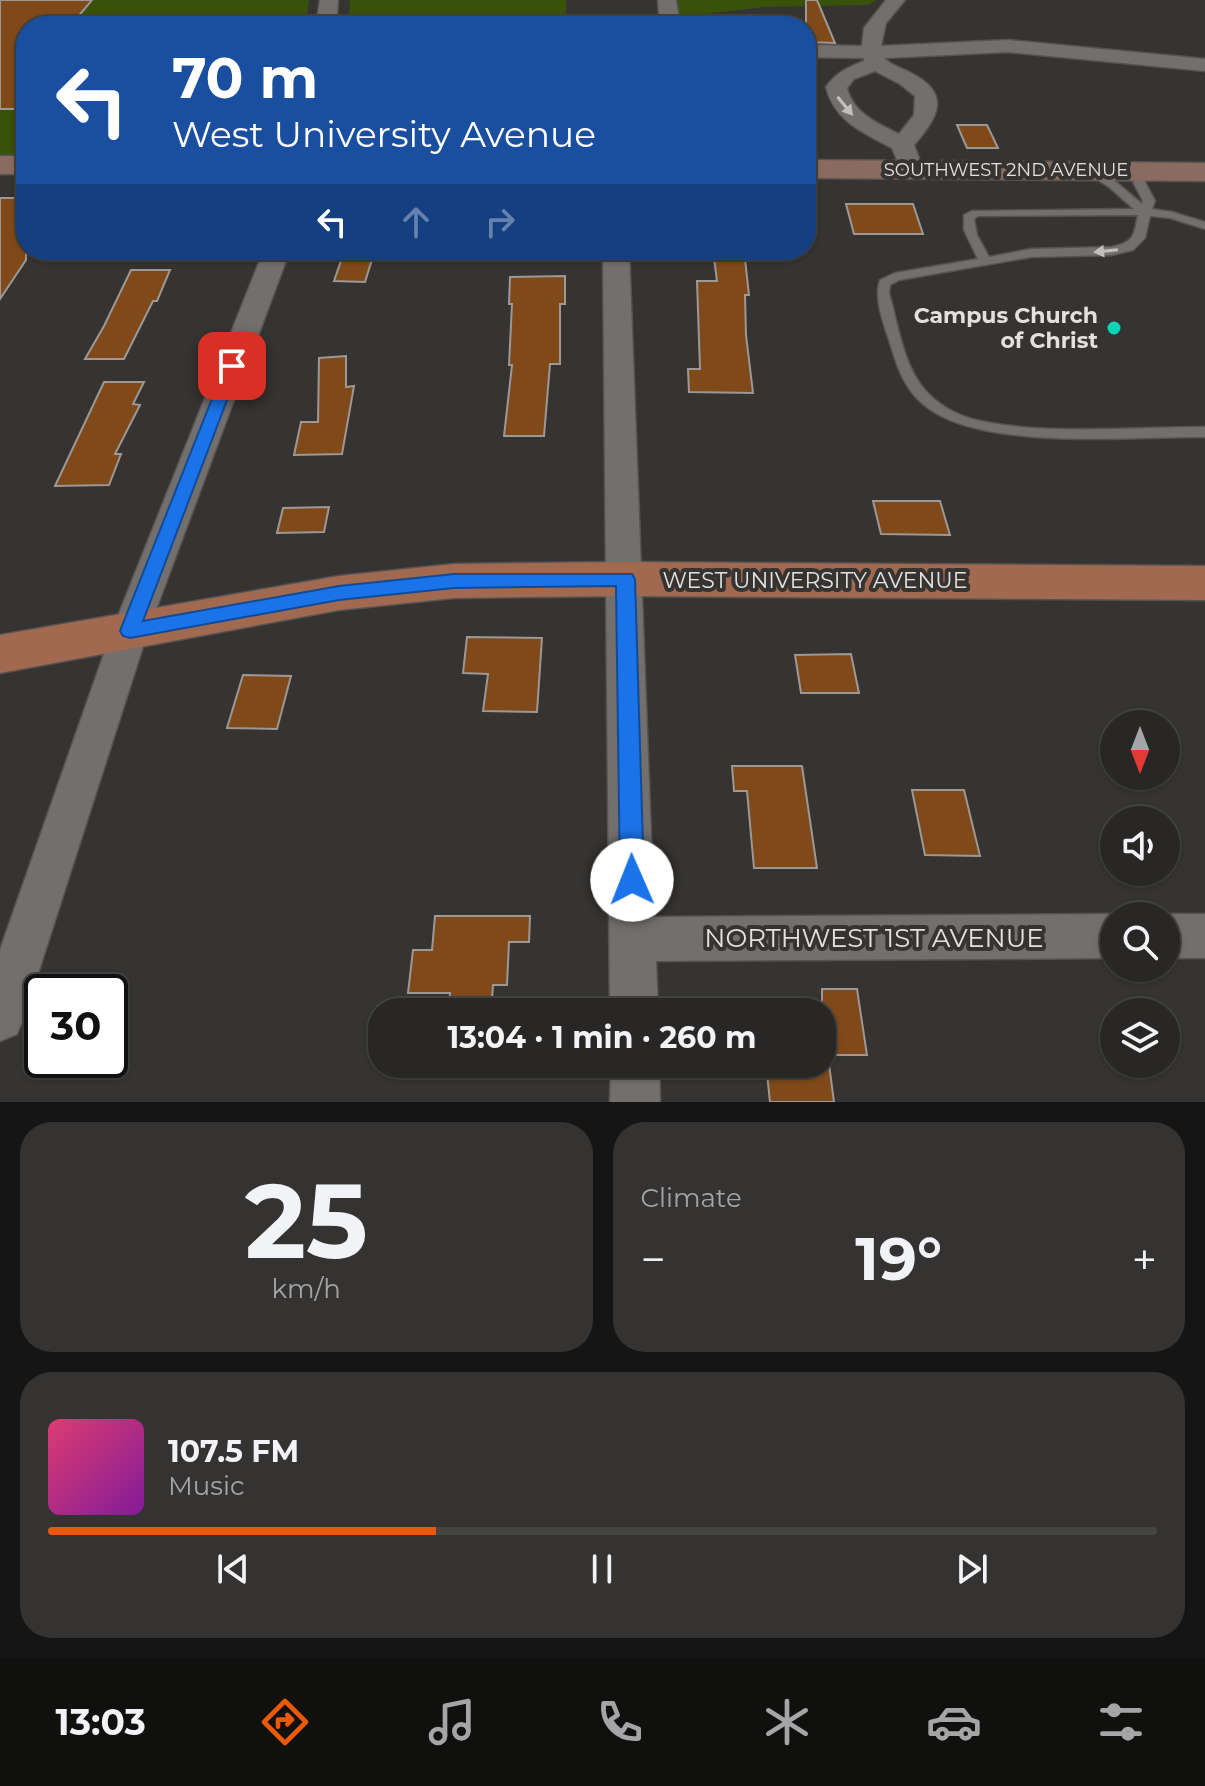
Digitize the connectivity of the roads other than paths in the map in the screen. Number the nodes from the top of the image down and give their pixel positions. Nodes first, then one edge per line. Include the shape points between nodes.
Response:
1 (896, 0) edge
2 (816, 52) edge
3 (874, 58) junction
4 (1205, 65) edge
5 (906, 157) junction
6 (816, 168) edge
7 (1090, 170) junction
8 (1144, 171) junction
9 (1205, 172) edge
10 (1145, 212) junction
11 (1205, 226) edge
12 (273, 260) edge
13 (616, 260) edge
14 (985, 261) junction
15 (1205, 432) edge
16 (625, 579) junction
17 (1205, 583) edge
18 (130, 631) junction
19 (0, 654) edge
20 (1100, 936) edge
21 (1180, 936) edge
22 (1205, 936) edge
23 (633, 939) junction
24 (634, 998) edge
25 (0, 1017) edge
26 (635, 1078) edge
27 (635, 1102) edge

1 - 3 street via 869,37
2 - 3 street
3 - 4 street via 1008,46
3 - 5 street via 912,82 928,101 929,112
3 -> 5 street via 841,78 837,99
5 - 6 main road, SOUTHWEST 2ND AVENUE
5 - 7 main road, SOUTHWEST 2ND AVENUE
7 - 8 main road, SOUTHWEST 2ND AVENUE
7 - 10 lane via 1113,182
8 - 9 main road, SOUTHWEST 2ND AVENUE
8 - 10 lane via 1139,182 1149,201
10 - 11 lane
10 -> 14 lane via 1139,238 1129,247
10 - 14 lane via 976,213 968,217 968,230
12 - 18 street
13 - 16 street
14 - 15 lane via 884,283 906,371 919,393 943,412 971,423 1021,429
16 - 17 main road, WEST UNIVERSITY AVENUE
16 - 18 main road, WEST UNIVERSITY AVENUE via 454,581 339,593
16 - 23 street
18 - 19 main road, WEST UNIVERSITY AVENUE
18 - 25 street
20 - 23 street, NORTHWEST 1ST AVENUE
21 - 22 street
23 - 24 street
26 - 27 street

